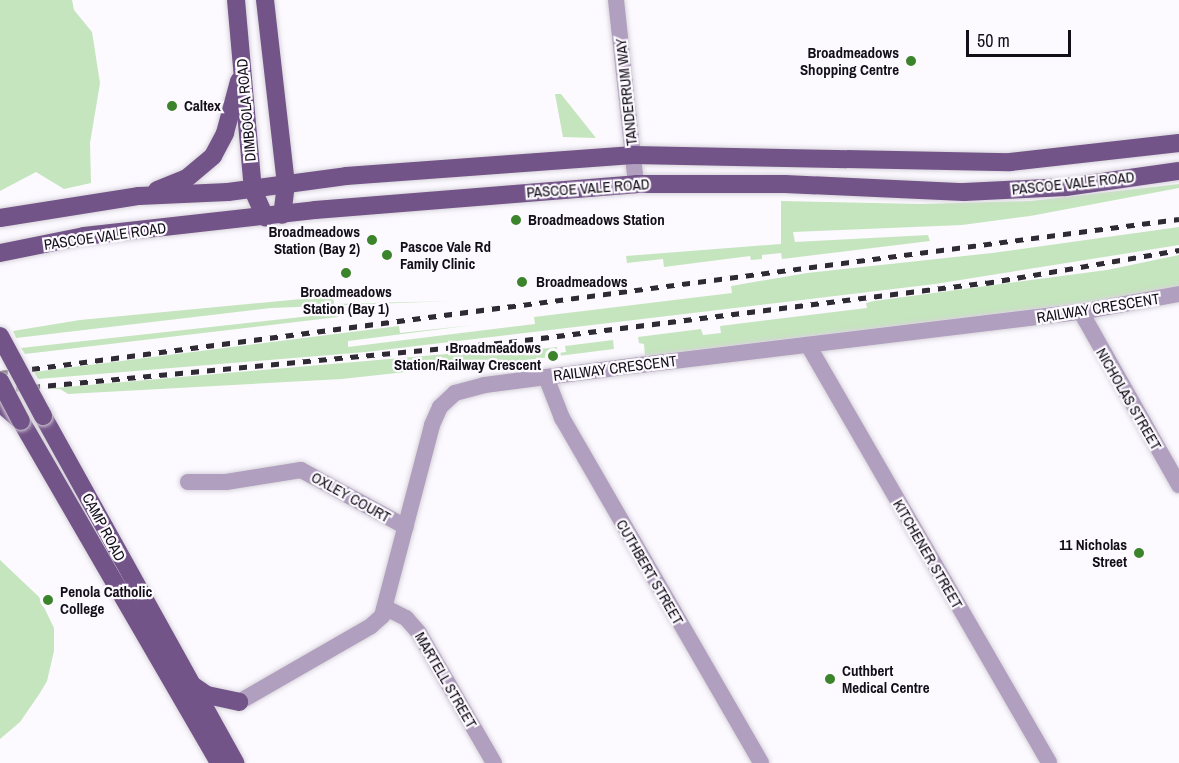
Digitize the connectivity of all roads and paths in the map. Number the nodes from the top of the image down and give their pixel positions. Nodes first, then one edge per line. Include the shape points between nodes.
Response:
1 (236, 0) edge
2 (265, 0) edge
3 (616, 0) edge
4 (243, 62) junction
5 (1179, 143) edge
6 (633, 155) junction
7 (1179, 171) edge
8 (286, 184) junction
9 (636, 184) junction
10 (253, 190) junction
11 (139, 196) junction
12 (273, 216) junction
13 (0, 218) edge
14 (0, 253) edge
15 (1179, 294) edge
16 (1081, 312) junction
17 (0, 336) edge
18 (808, 345) junction
19 (546, 377) junction
20 (0, 381) edge
21 (0, 403) edge
22 (21, 421) junction
23 (188, 482) dead end
24 (1179, 485) edge
25 (406, 527) junction
26 (386, 608) junction
27 (188, 681) junction
28 (239, 702) junction
29 (220, 759) edge
30 (1043, 761) edge
31 (494, 763) edge
32 (761, 763) edge

1 - 4 main road, DIMBOOLA ROAD
2 - 8 main road, DIMBOOLA ROAD
3 - 6 street, TANDERRUM WAY
4 - 10 main road, DIMBOOLA ROAD
4 - 11 main road via 225,133 213,156 187,178
5 - 6 main road, PASCOE VALE ROAD via 1010,162
6 - 8 main road, PASCOE VALE ROAD
6 - 9 street, TANDERRUM WAY
7 - 9 main road, PASCOE VALE ROAD via 1066,187 963,192 784,184
8 - 10 main road, PASCOE VALE ROAD
8 - 12 main road, DIMBOOLA ROAD
9 - 12 main road, PASCOE VALE ROAD
10 - 11 main road, PASCOE VALE ROAD
10 - 12 main road, DIMBOOLA ROAD
11 - 13 main road, PASCOE VALE ROAD
12 - 14 main road, PASCOE VALE ROAD via 84,236
15 - 16 street, RAILWAY CRESCENT
16 - 18 street, RAILWAY CRESCENT
16 - 24 street, NICHOLAS STREET
17 - 27 main road, CAMP ROAD, bridge
18 - 19 street, RAILWAY CRESCENT
18 - 30 street, KITCHENER STREET
19 - 25 street, RAILWAY CRESCENT via 472,388 448,398 432,425
19 - 32 street, CUTHBERT STREET via 562,418
20 - 22 main road, CAMP ROAD, bridge
21 - 22 main road
22 - 29 main road, CAMP ROAD
23 - 25 street, OXLEY COURT via 226,482 301,470
25 - 26 street, RAILWAY CRESCENT
26 - 28 street via 371,626
26 - 31 street, MARTELL STREET via 406,618 420,633
27 - 28 main road via 207,695
27 - 29 main road, CAMP ROAD
28 - 29 main road via 223,727

